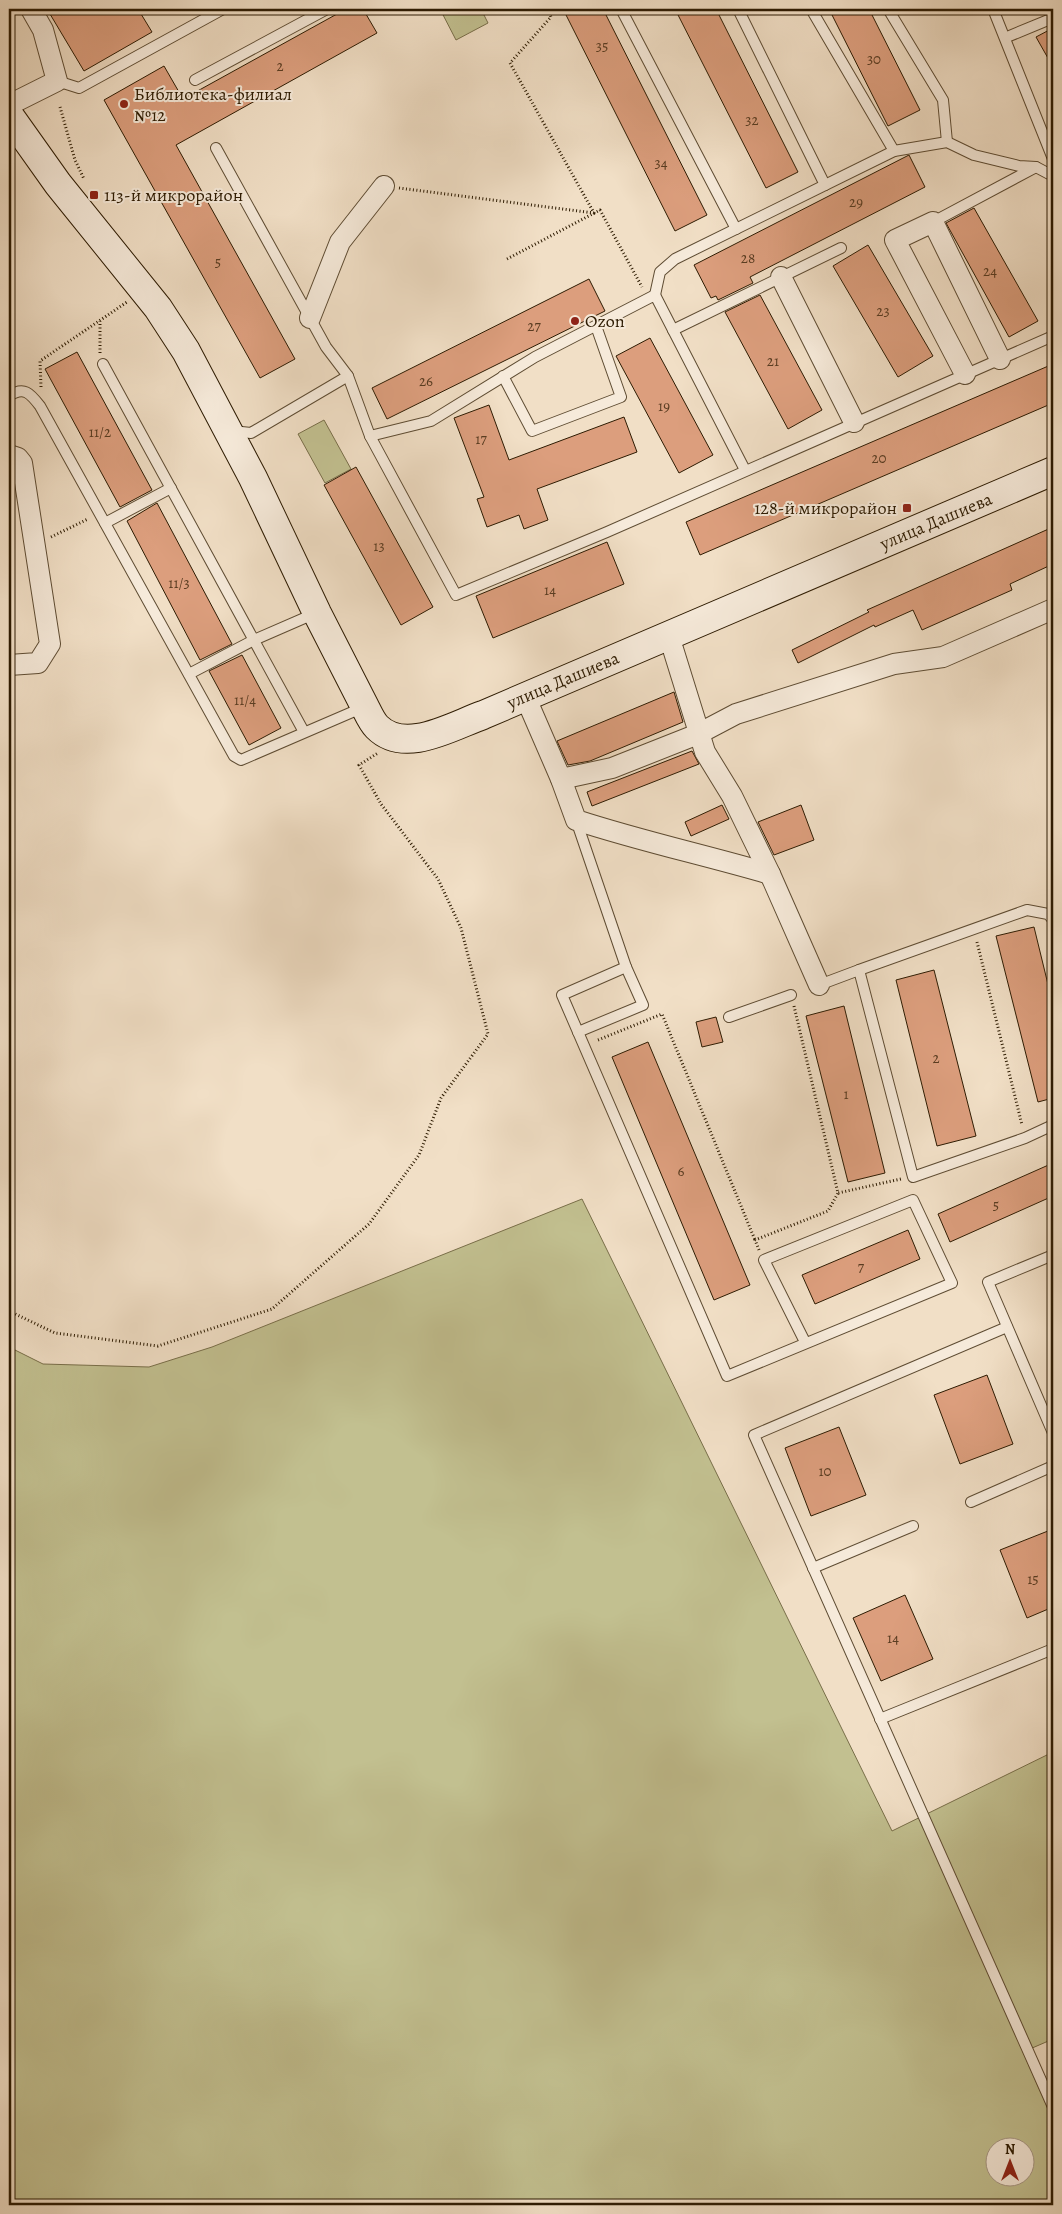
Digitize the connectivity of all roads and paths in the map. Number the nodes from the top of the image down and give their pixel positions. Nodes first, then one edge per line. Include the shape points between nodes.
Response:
1 (31, 9) edge
2 (223, 9) edge
3 (327, 9) edge
4 (548, 9) edge
5 (620, 9) edge
6 (738, 9) edge
7 (811, 9) edge
8 (888, 9) edge
9 (993, 9) edge
10 (1053, 18) edge
11 (1006, 37) junction
12 (195, 80) dead end
13 (57, 82) junction
14 (9, 105) edge
15 (60, 107) dead end
16 (9, 115) edge
17 (947, 142) junction
18 (216, 148) dead end
19 (894, 151) junction
20 (1053, 159) edge
21 (1036, 167) junction
22 (1053, 176) edge
23 (86, 185) dead end
24 (384, 186) joint
25 (825, 186) junction
26 (594, 213) junction
27 (933, 222) junction
28 (736, 229) junction
29 (841, 248) dead end
30 (507, 259) dead end
31 (781, 278) junction
32 (652, 297) junction
33 (134, 298) dead end
34 (310, 318) junction
35 (100, 321) junction
36 (596, 326) junction
37 (673, 330) junction
38 (1053, 336) edge
39 (1000, 359) junction
40 (103, 364) joint
41 (965, 374) junction
42 (348, 376) junction
43 (503, 376) junction
44 (30, 393) junction
45 (9, 396) edge
46 (854, 422) junction
47 (229, 430) junction
48 (370, 436) junction
49 (10, 454) edge
50 (745, 470) junction
51 (1053, 470) edge
52 (171, 488) junction
53 (102, 518) junction
54 (34, 545) junction
55 (1053, 609) edge
56 (317, 613) junction
57 (669, 636) junction
58 (254, 640) junction
59 (9, 665) edge
60 (189, 674) junction
61 (525, 696) junction
62 (365, 707) junction
63 (304, 732) junction
64 (698, 734) junction
65 (400, 739) junction
66 (561, 779) junction
67 (576, 820) junction
68 (770, 874) junction
69 (1053, 920) edge
70 (973, 929) junction
71 (626, 967) junction
72 (859, 970) junction
73 (819, 985) joint
74 (791, 995) joint
75 (729, 1017) dead end
76 (578, 1032) junction
77 (584, 1046) junction
78 (1053, 1125) edge
79 (1025, 1138) junction
80 (913, 1177) junction
81 (838, 1193) junction
82 (755, 1240) junction
83 (1053, 1256) edge
84 (764, 1260) junction
85 (9, 1311) edge
86 (1007, 1326) junction
87 (805, 1342) junction
88 (1053, 1433) edge
89 (1053, 1466) edge
90 (971, 1502) dead end
91 (913, 1526) dead end
92 (813, 1568) junction
93 (1053, 1648) edge
94 (880, 1719) junction
95 (1053, 2106) edge

1 - 13 street via 42,30
2 - 13 lane via 79,88
3 - 12 lane
4 - 26 path via 551,17 510,63
5 - 28 lane
6 - 25 lane
7 - 19 lane
8 - 17 lane via 942,100
9 - 11 lane
10 - 11 lane
11 - 20 lane
13 - 14 street
15 - 23 path via 75,160
16 - 47 street via 58,184 173,329
17 - 19 lane
17 - 21 lane via 974,155
18 - 34 lane
19 - 25 lane
21 - 22 lane
21 - 27 lane
24 - 26 path
24 - 34 street via 340,242
25 - 28 lane
26 - 30 path
26 - 32 path via 600,210
27 - 39 street
27 - 41 street via 895,240
28 - 32 lane via 676,258 660,272
29 - 31 lane
31 - 37 lane
31 - 46 street
32 - 36 lane
32 - 37 lane
33 - 35 path
34 - 42 lane via 326,348
35 - 40 path via 99,358
35 - 44 path via 40,361 42,387
36 - 43 lane
36 - 43 lane via 621,397 532,430
37 - 50 lane
38 - 39 lane
39 - 41 lane
40 - 52 lane
41 - 46 lane
42 - 47 lane via 251,433
42 - 48 lane
43 - 48 lane via 431,421
44 - 45 lane via 18,390
44 - 53 lane
46 - 50 lane
47 - 56 street
48 - 50 lane via 456,595
49 - 54 street via 22,463
51 - 57 street, улица Дашиева
52 - 53 lane
52 - 58 lane
53 - 54 path
53 - 60 lane
54 - 59 street via 50,644 38,663
55 - 64 street via 942,658 894,664 736,714
56 - 58 lane
56 - 62 street
57 - 61 street, улица Дашиева
57 - 64 street
58 - 60 lane
58 - 63 lane
60 - 63 lane via 234,756 241,760
61 - 65 street, улица Дашиева via 429,735
61 - 66 street
62 - 63 lane
62 - 65 street via 376,726
64 - 66 street via 612,768
64 - 68 street via 704,752 732,796
65 - 85 path via 359,765 381,804 442,887 461,928 488,1034 441,1098 419,1155 369,1224 272,1309 158,1346 55,1333
66 - 67 street
67 - 68 street via 629,838
67 - 71 lane
68 - 73 street
69 - 70 lane via 1048,914 1027,910
70 - 72 lane
70 - 79 path
71 - 76 lane via 562,995
71 - 76 lane via 643,1004
72 - 73 lane
72 - 80 lane
74 - 75 lane
74 - 81 path
76 - 77 lane
77 - 82 path via 662,1014
77 - 87 lane via 727,1376
78 - 79 lane
79 - 80 lane
80 - 81 path
81 - 82 path via 828,1210
82 - 84 path
83 - 86 lane via 988,1282
84 - 87 lane
84 - 87 lane via 913,1200 952,1283
86 - 88 lane
86 - 92 lane via 754,1435
89 - 90 lane
91 - 92 lane
92 - 94 lane
93 - 94 lane
94 - 95 lane

